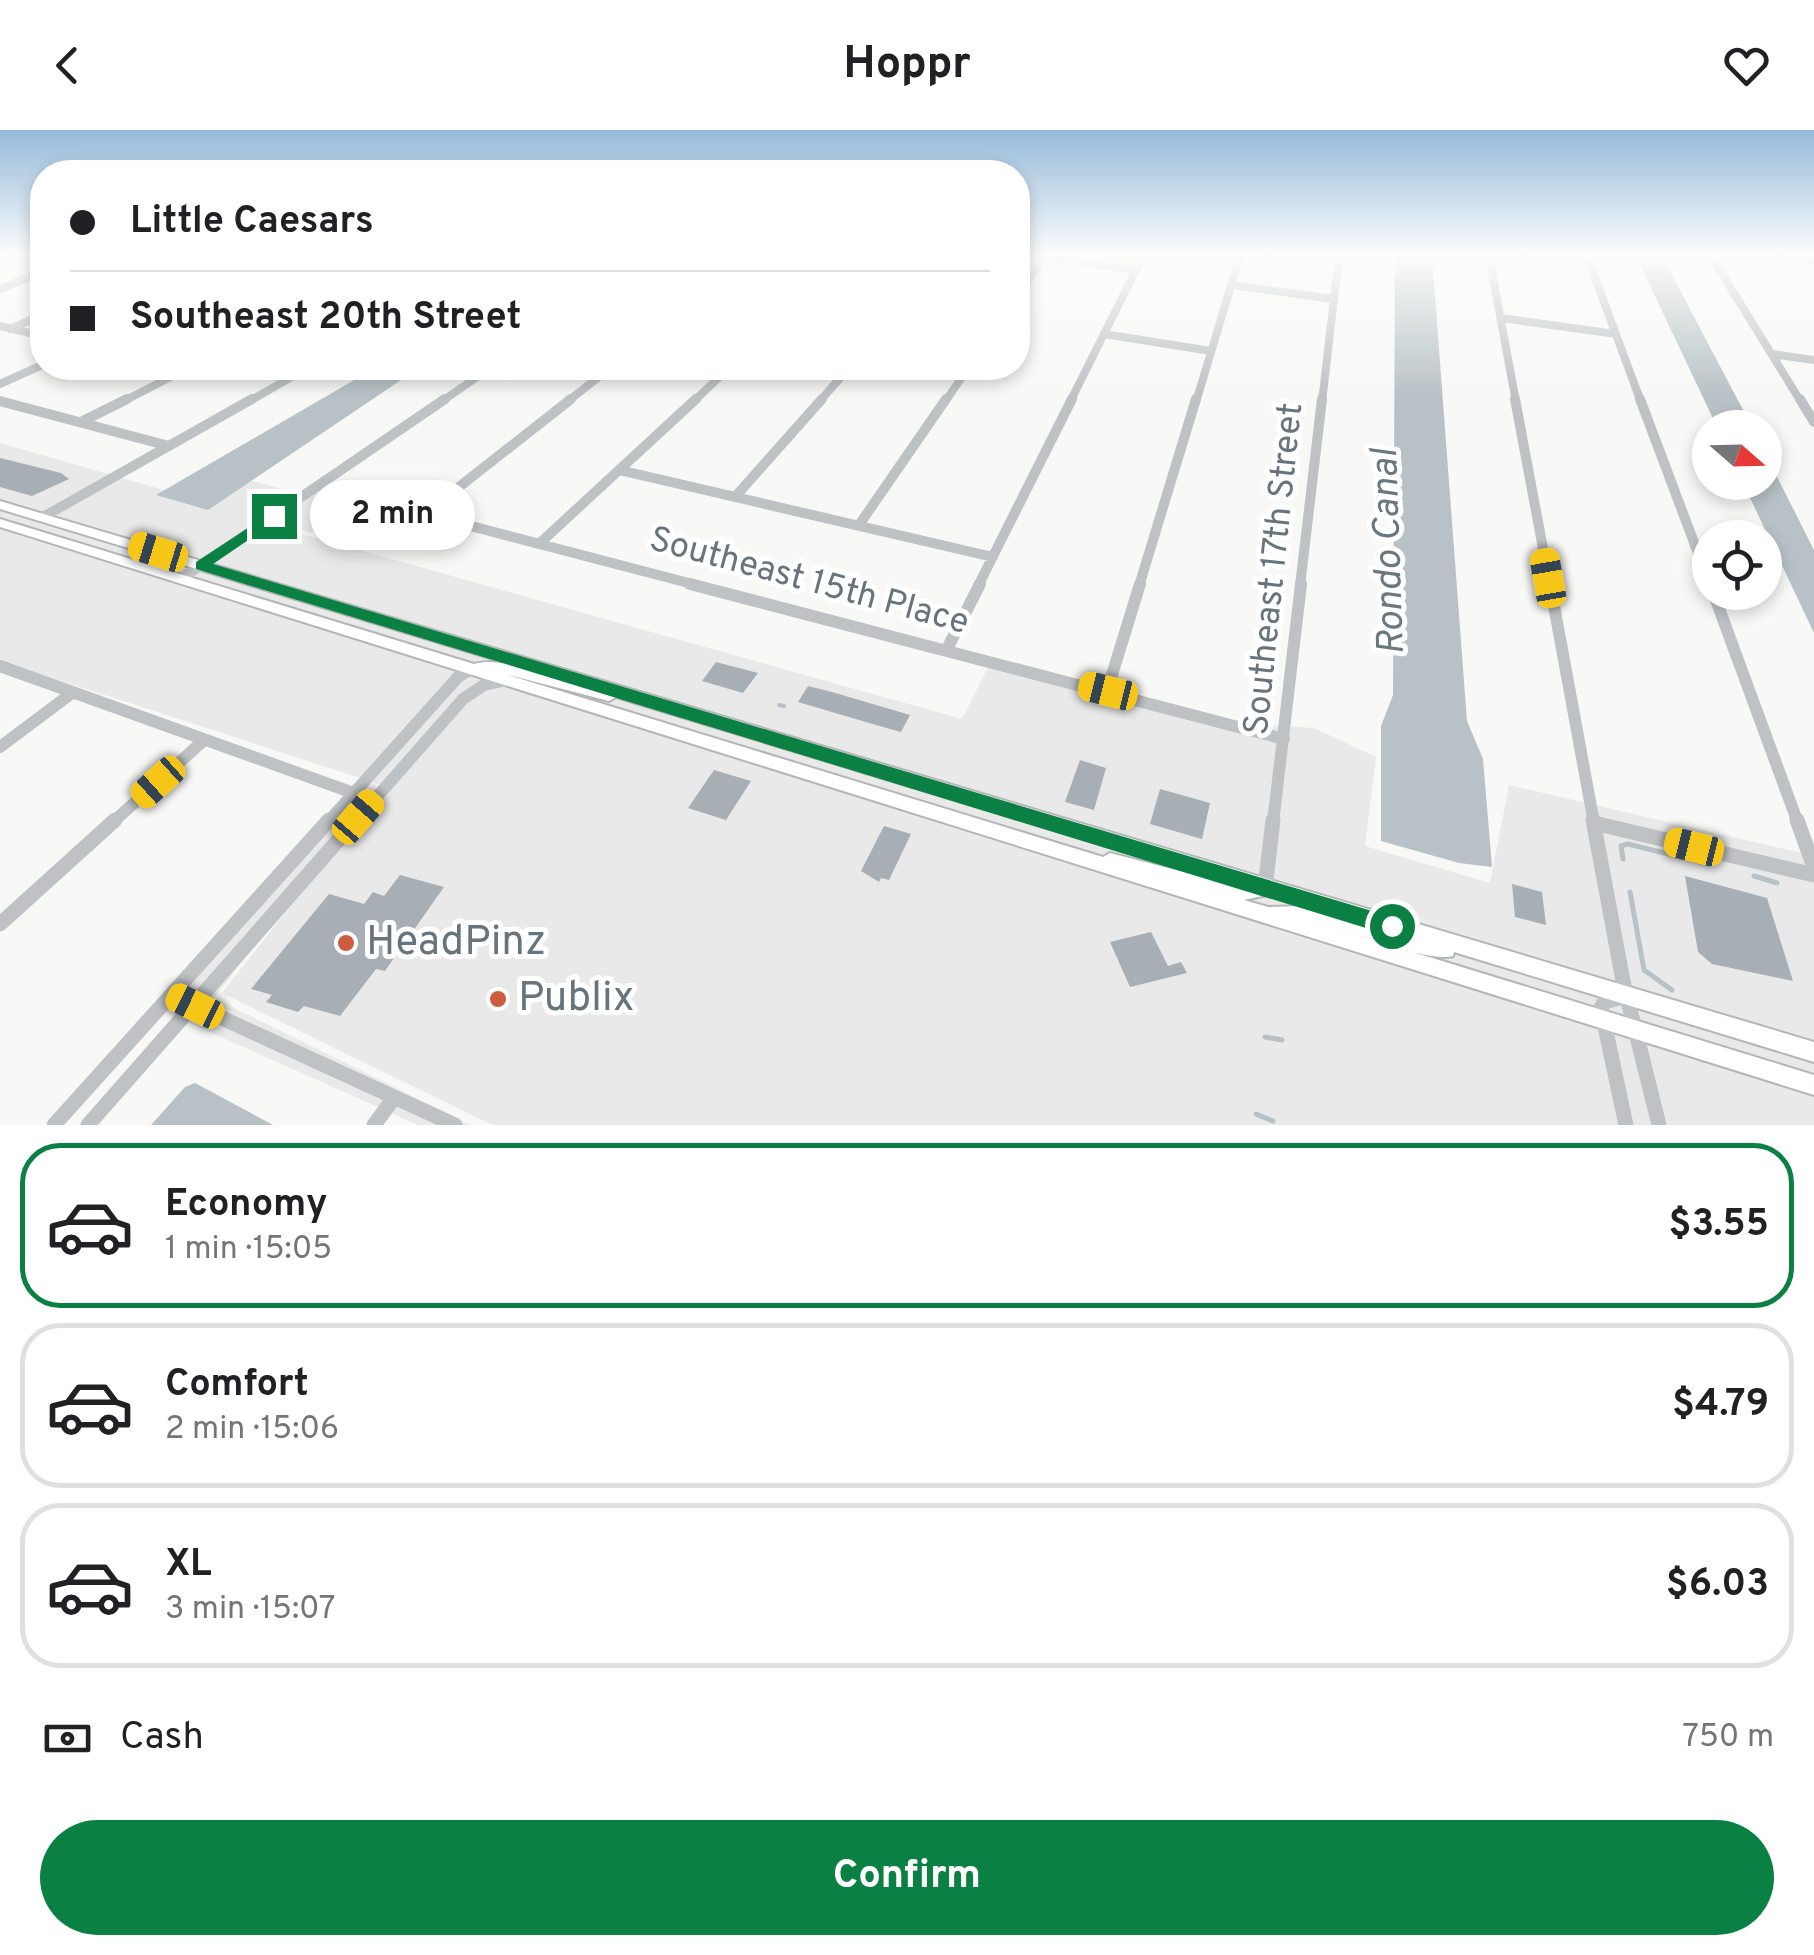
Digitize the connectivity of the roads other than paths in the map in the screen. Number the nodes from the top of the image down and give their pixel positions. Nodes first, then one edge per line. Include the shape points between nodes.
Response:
1 (1120, 302) edge
2 (1227, 302) edge
3 (1334, 302) edge
4 (1498, 302) edge
5 (1604, 302) edge
6 (1740, 302) edge
7 (1501, 318) junction
8 (30, 319) edge
9 (5, 327) edge
10 (30, 333) edge
11 (1104, 334) junction
12 (1616, 334) junction
13 (1212, 351) junction
14 (1772, 354) junction
15 (1814, 360) edge
16 (30, 370) edge
17 (164, 380) edge
18 (286, 380) edge
19 (473, 380) edge
20 (595, 380) edge
21 (716, 380) edge
22 (837, 380) edge
23 (960, 380) edge
24 (0, 384) edge
25 (0, 401) edge
26 (82, 422) junction
27 (1814, 422) edge
28 (168, 446) junction
29 (619, 470) junction
30 (318, 486) junction
31 (735, 496) junction
32 (0, 505) edge
33 (426, 513) junction
34 (0, 514) edge
35 (43, 518) junction
36 (0, 523) edge
37 (859, 525) junction
38 (1692, 537) edge
39 (540, 543) junction
40 (992, 557) junction
41 (201, 566) junction
42 (181, 579) junction
43 (1720, 610) edge
44 (947, 649) junction
45 (0, 666) edge
46 (471, 669) junction
47 (507, 680) junction
48 (1108, 691) junction
49 (72, 693) junction
50 (640, 698) junction
51 (1284, 739) junction
52 (203, 740) junction
53 (0, 748) edge
54 (354, 795) junction
55 (373, 800) junction
56 (1594, 823) junction
57 (1070, 856) junction
58 (1814, 871) edge
59 (1265, 888) junction
60 (1266, 916) junction
61 (0, 924) edge
62 (1506, 961) junction
63 (174, 996) junction
64 (1628, 997) junction
65 (195, 1006) junction
66 (1602, 1022) junction
67 (1636, 1032) junction
68 (1814, 1052) edge
69 (1814, 1085) edge
70 (394, 1098) junction
71 (54, 1125) edge
72 (88, 1125) edge
73 (374, 1125) edge
74 (455, 1125) edge
75 (1626, 1125) edge
76 (1659, 1125) edge

1 - 11 street
2 - 13 street
3 - 51 street, Southeast 17th Street
4 - 7 street
5 - 12 street
6 - 14 street
7 - 12 street
7 - 56 street
8 - 9 street
9 - 10 street
11 - 13 street
11 - 40 street
12 - 38 street
13 - 48 street
14 - 15 street
14 - 27 street
16 - 24 street
17 - 26 street
18 - 28 street
19 - 30 street
20 - 33 street
21 - 29 street
22 - 31 street
23 - 37 street
25 - 26 street
26 - 28 street
28 - 35 street
29 - 31 street
29 - 39 street
30 - 33 street, Southeast 15th Place
30 - 41 street
31 - 37 street
32 - 35 main road
33 - 39 street, Southeast 15th Place
34 - 35 main road
35 - 41 main road
36 - 42 main road
37 - 40 street
39 - 44 street, Southeast 15th Place
40 - 44 street
41 - 42 street
41 - 50 main road
42 - 46 main road
43 - 58 street
44 - 48 street, Southeast 15th Place
45 - 49 street
46 - 47 main road
46 - 50 main road via 498,666 592,694
46 - 54 street
47 - 55 street via 463,699
47 - 57 main road
48 - 51 street, Southeast 15th Place
49 - 52 street
49 - 53 street
50 - 59 main road
51 - 59 street, Southeast 17th Street
52 - 54 street
52 - 61 street
54 - 55 street
54 - 63 street
55 - 65 street
56 - 58 street
56 - 64 street
57 - 59 main road via 1137,865 1237,894
57 - 60 main road
59 - 62 main road
60 - 62 main road via 1306,913 1407,944
60 - 66 main road
62 - 64 main road
63 - 65 street
63 - 71 street
64 - 66 street via 1604,1002
64 - 67 street
64 - 68 main road
65 - 70 street
65 - 72 street
66 - 67 main road
66 - 75 street
67 - 69 main road
67 - 76 street
70 - 73 street
70 - 74 street

